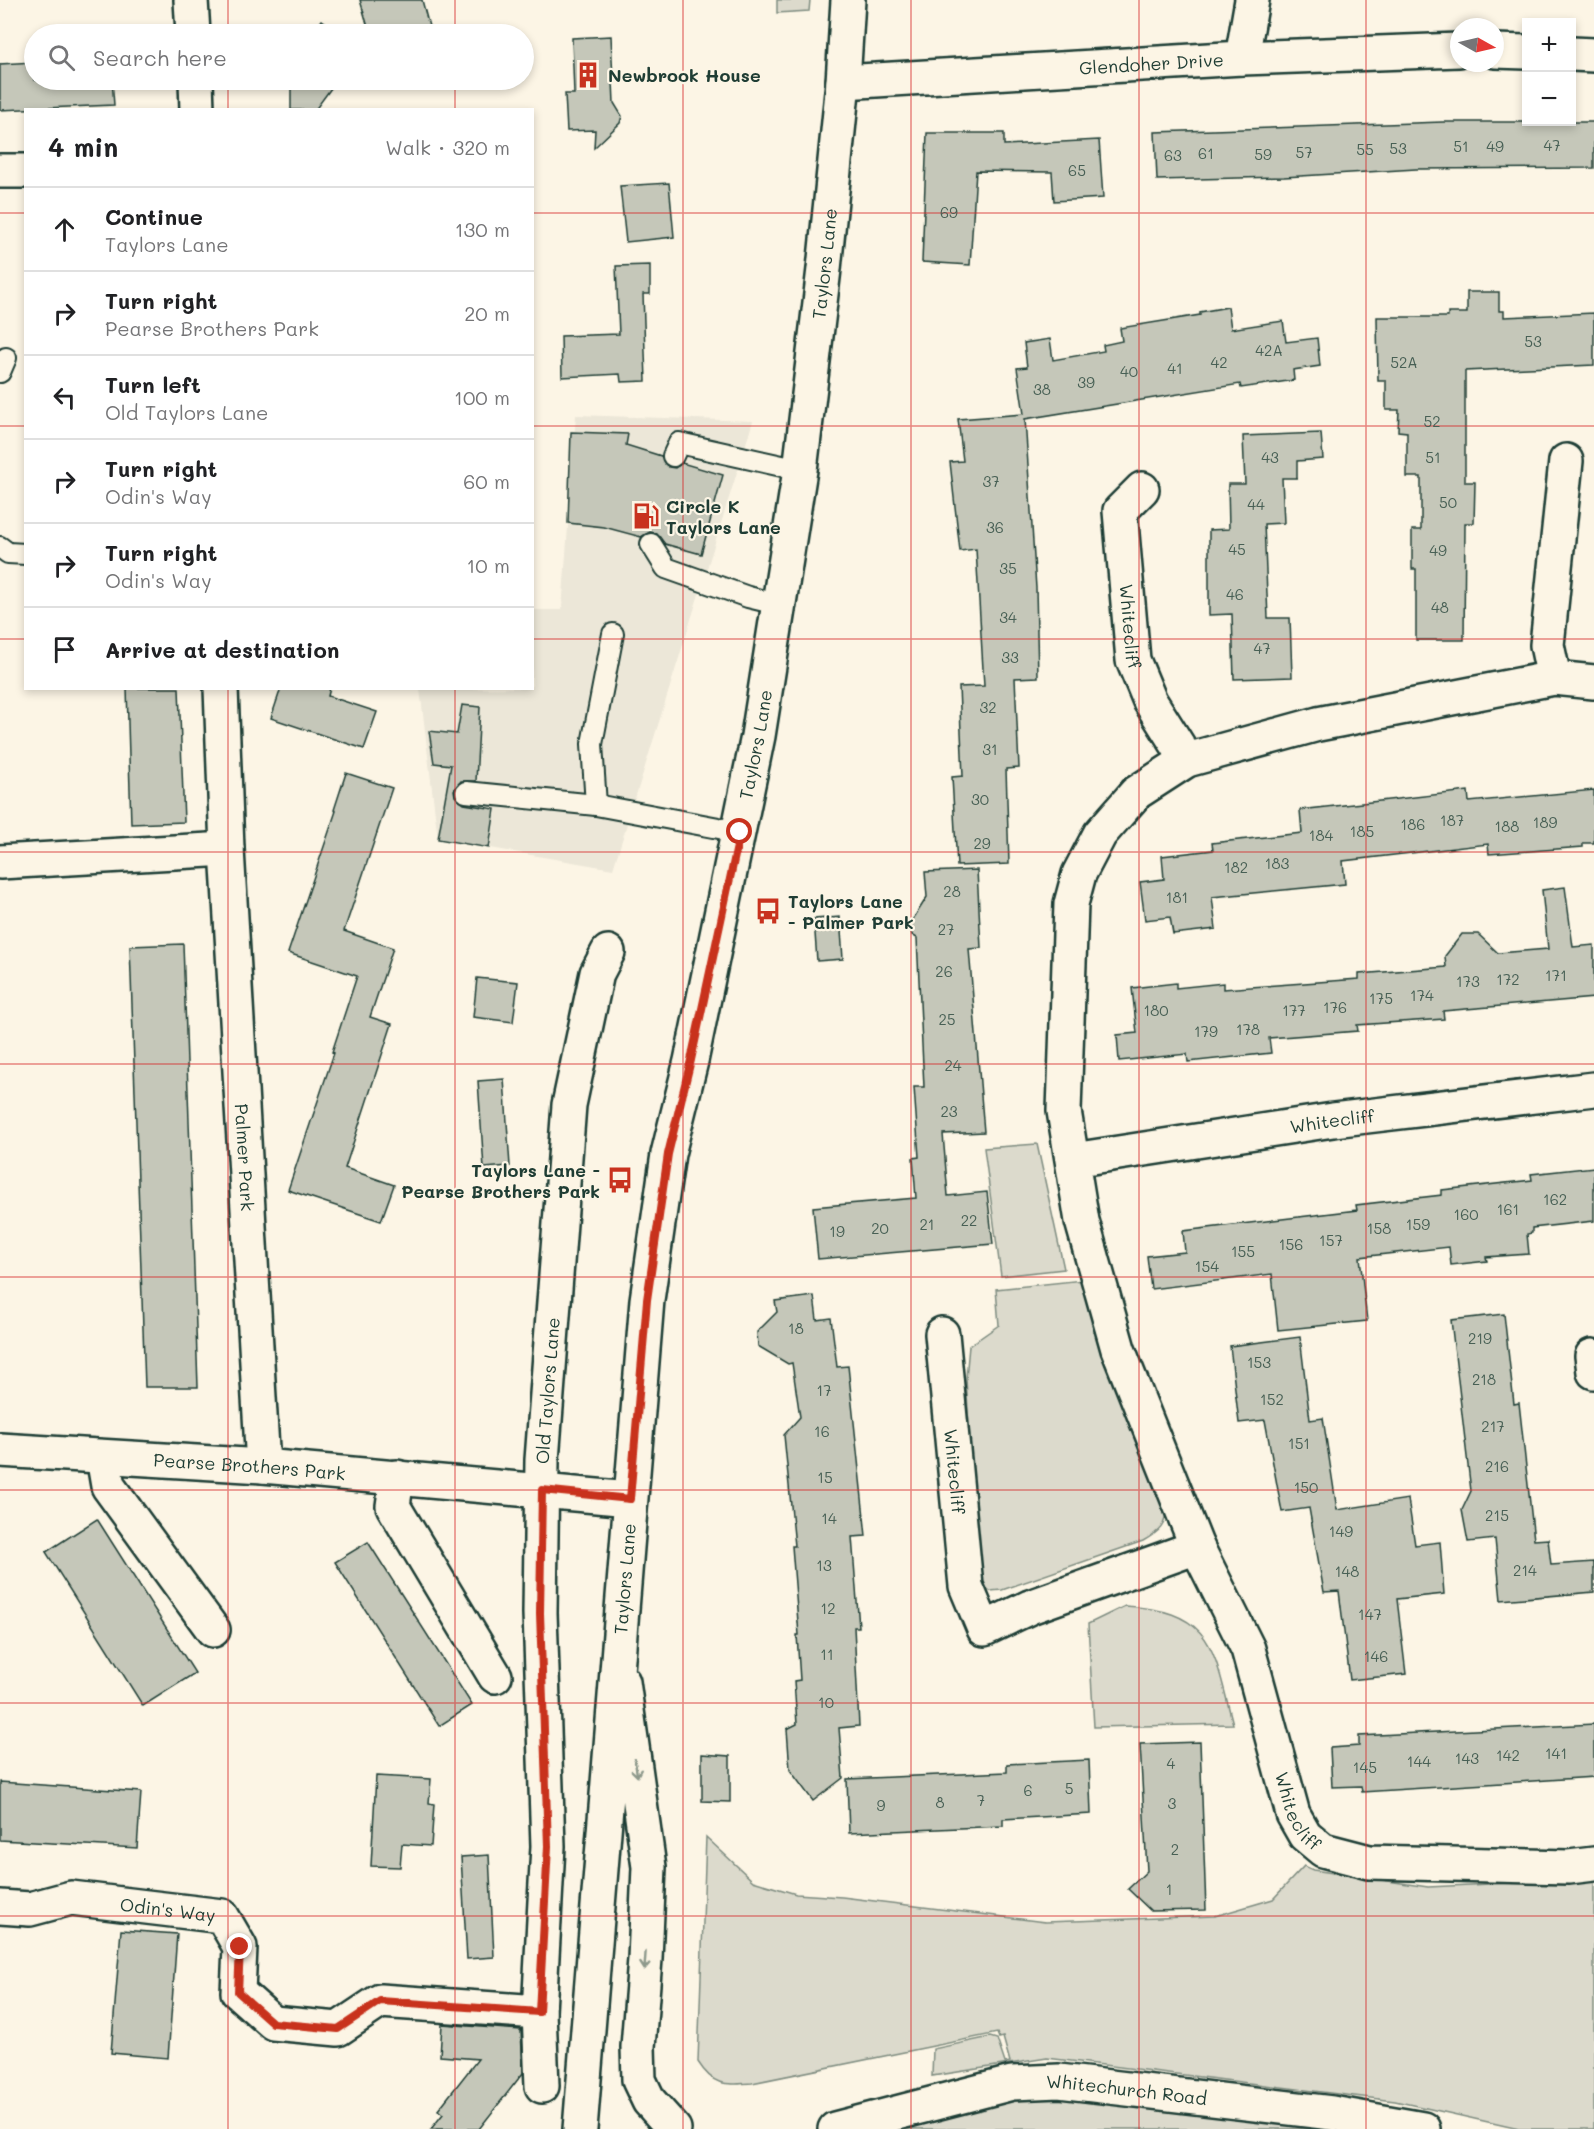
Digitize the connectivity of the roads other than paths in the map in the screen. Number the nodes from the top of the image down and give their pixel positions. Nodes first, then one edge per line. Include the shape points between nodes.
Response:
1 (191, 0) edge
2 (848, 0) edge
3 (1252, 0) edge
4 (192, 24) edge
5 (1450, 50) edge
6 (1504, 51) edge
7 (1522, 52) edge
8 (1576, 54) edge
9 (1594, 55) edge
10 (1242, 58) junction
11 (843, 82) junction
12 (196, 90) edge
13 (197, 108) edge
14 (0, 171) edge
15 (24, 171) edge
16 (673, 456) dead end
17 (1566, 460) dead end
18 (800, 470) junction
19 (1142, 489) dead end
20 (651, 544) dead end
21 (0, 547) edge
22 (24, 554) edge
23 (777, 604) junction
24 (614, 634) dead end
25 (1554, 678) junction
26 (1594, 682) edge
27 (221, 690) edge
28 (1187, 759) junction
29 (466, 792) dead end
30 (596, 805) junction
31 (740, 832) junction
32 (227, 849) junction
33 (0, 862) edge
34 (608, 952) dead end
35 (1594, 1089) edge
36 (1072, 1160) junction
37 (942, 1334) dead end
38 (0, 1450) edge
39 (103, 1457) junction
40 (263, 1466) junction
41 (397, 1477) junction
42 (542, 1490) junction
43 (630, 1499) junction
44 (1197, 1547) junction
45 (213, 1630) dead end
46 (618, 1647) junction
47 (495, 1676) dead end
48 (1594, 1864) edge
49 (0, 1907) edge
50 (539, 2012) junction
51 (542, 2086) dead end
52 (580, 2129) edge
53 (674, 2129) edge
54 (835, 2129) edge
55 (1423, 2129) edge

1 - 4 street
2 - 11 street, Taylors Lane
3 - 10 street
5 - 10 street, Glendoher Drive
6 - 7 street
8 - 9 street
10 - 11 street, Glendoher Drive
11 - 18 street, Taylors Lane
12 - 13 street
14 - 15 street
16 - 18 lane via 679,443
17 - 25 street via 1547,645
18 - 23 street, Taylors Lane
19 - 28 street, Whitecliff via 1120,511 1133,660 1150,701
20 - 23 lane via 666,568
21 - 22 lane via 8,553
23 - 31 street, Taylors Lane
24 - 30 lane via 592,744
25 - 26 street, Whitecliff
25 - 28 street, Whitecliff via 1318,724
27 - 32 street, Palmer Park
28 - 36 street, Whitecliff via 1136,793 1100,834 1079,874 1071,904 1067,973 1064,1112
29 - 30 lane
30 - 31 lane
31 - 43 street, Taylors Lane via 668,1154 647,1300
32 - 33 street
32 - 40 street, Palmer Park
34 - 42 street, Old Taylors Lane via 597,973 569,1105
35 - 36 street, Whitecliff via 1333,1120
36 - 44 street, Whitecliff via 1082,1221 1118,1349
37 - 44 street, Whitecliff via 966,1586 984,1629 1030,1606
38 - 39 street, Pearse Brothers Park
39 - 40 street, Pearse Brothers Park
39 - 45 street via 108,1486
40 - 41 street, Pearse Brothers Park
41 - 42 street, Pearse Brothers Park
41 - 47 street via 393,1506
42 - 43 street, Pearse Brothers Park
42 - 50 street, Old Taylors Lane via 540,1613 548,1846
43 - 46 street, Taylors Lane
44 - 48 street, Whitecliff via 1248,1649 1293,1814 1305,1835 1323,1850 1369,1862 1404,1864
46 - 52 street, Taylors Lane via 607,1825
46 -> 53 street via 649,1867 639,2080 649,2101
49 - 50 street, Odin's Way via 30,1909 71,1898 222,1916 240,1947 238,1992 273,2023 338,2029 380,2001
50 - 51 street, Old Taylors Lane
54 - 55 street, Whitechurch Road via 1012,2083 1059,2081 1332,2113

